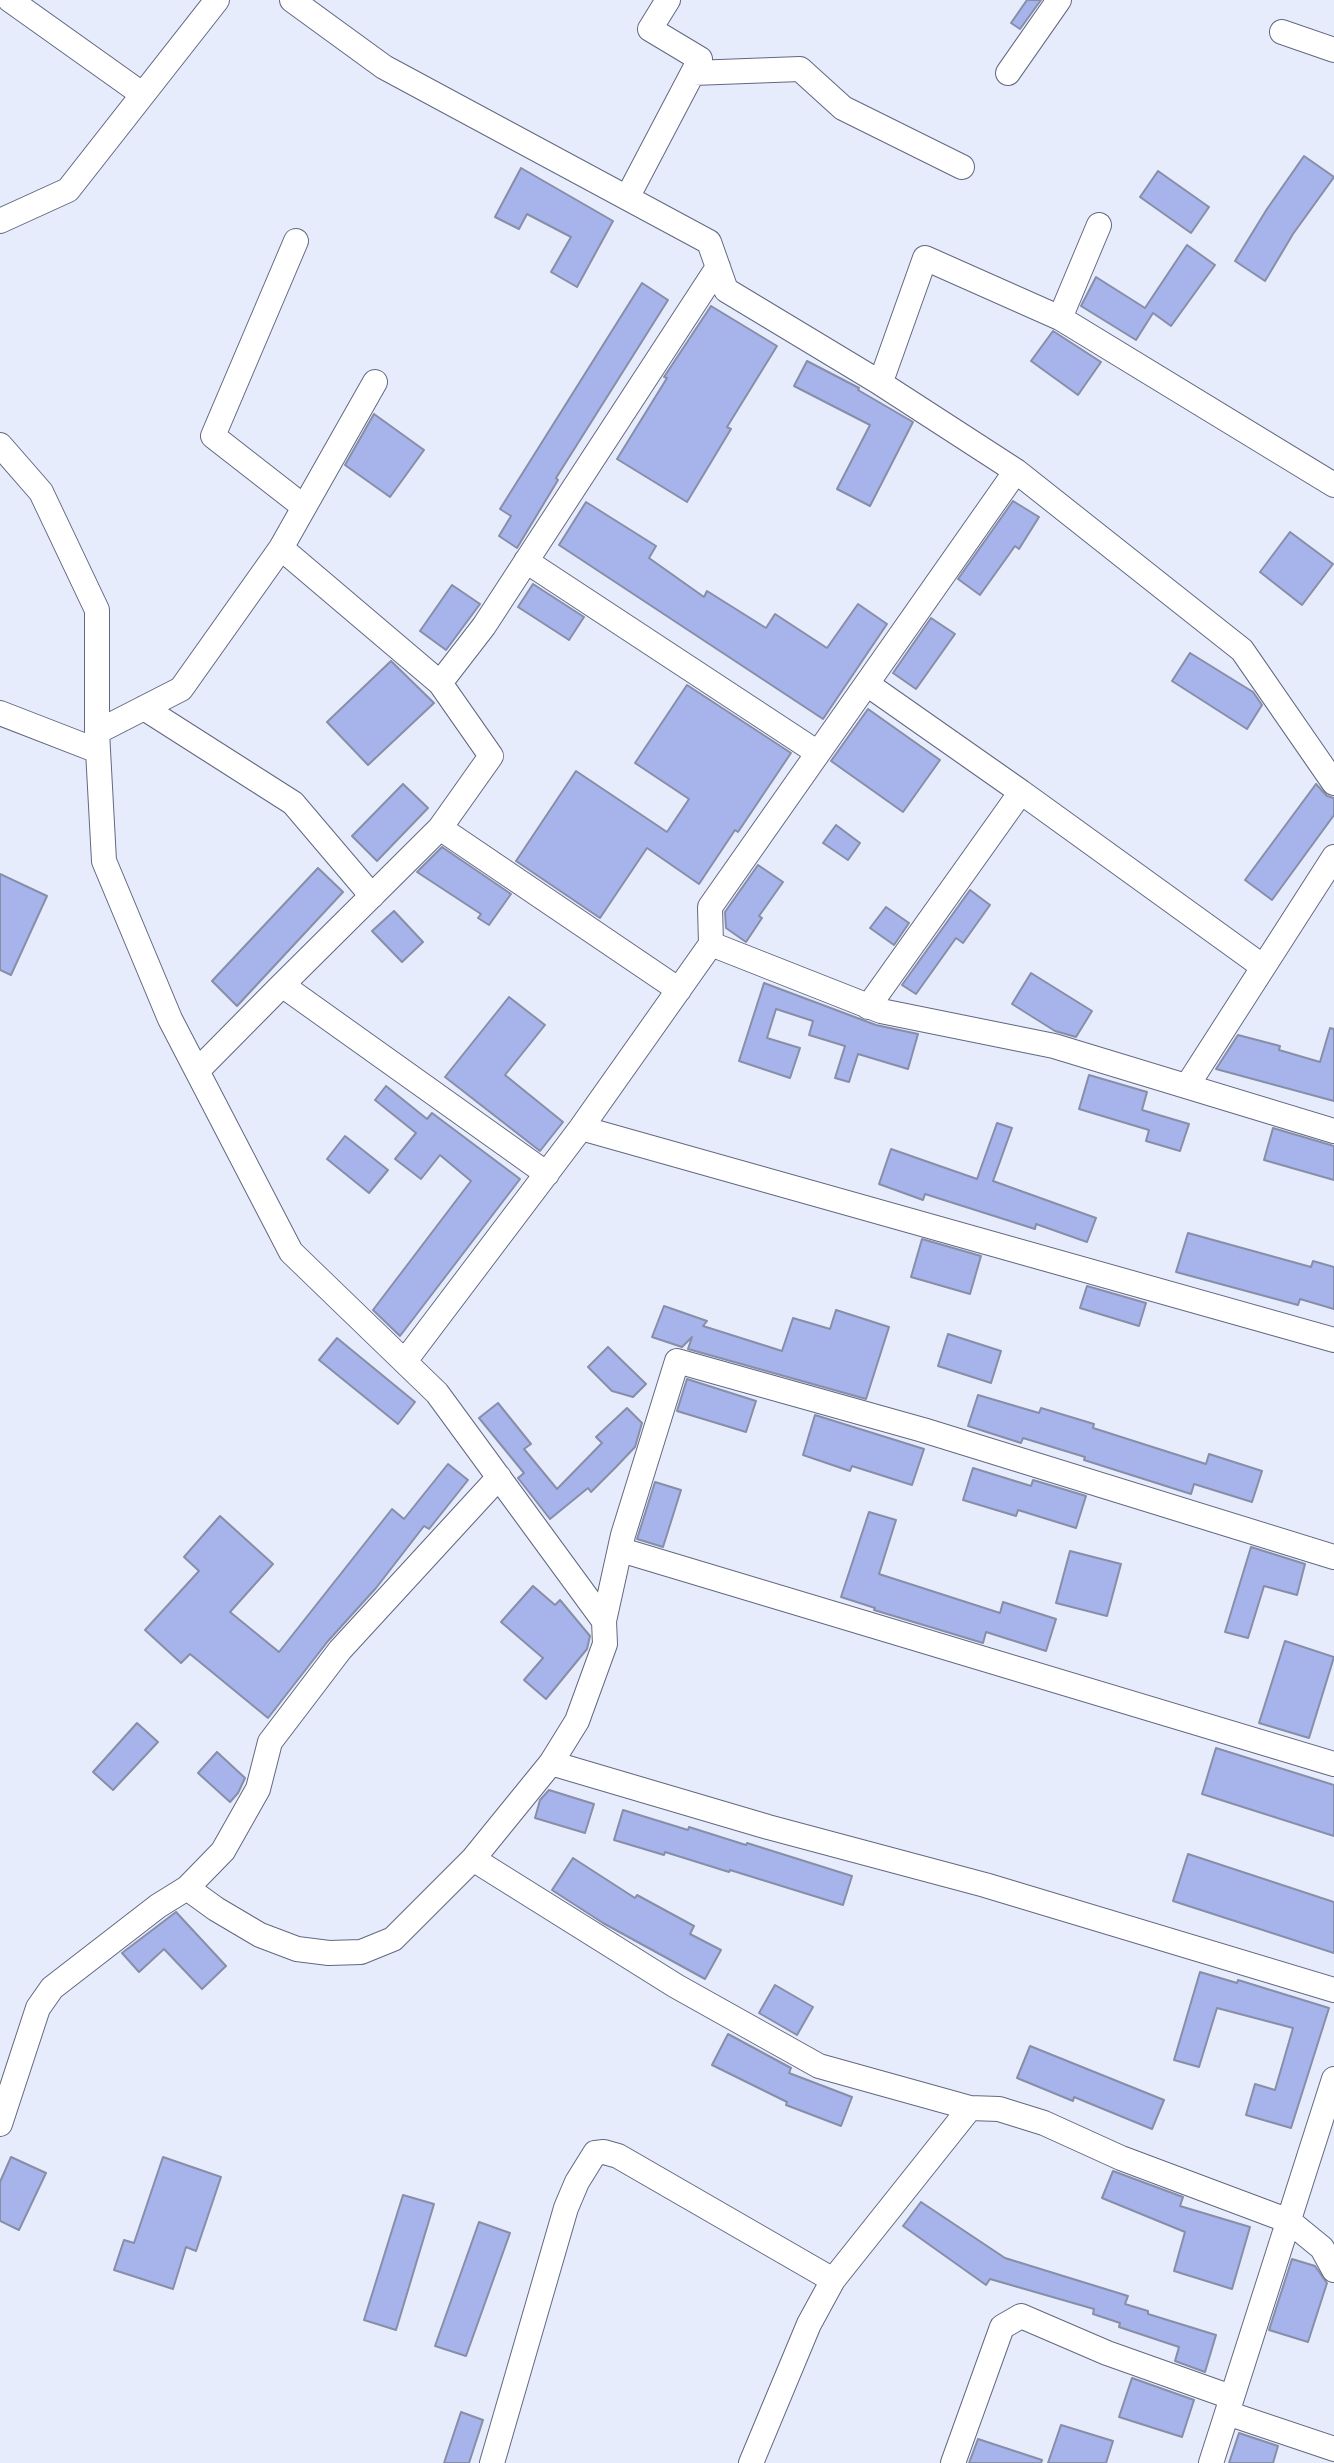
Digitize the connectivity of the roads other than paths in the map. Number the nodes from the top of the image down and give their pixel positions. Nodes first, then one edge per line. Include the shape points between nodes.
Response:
1 (10, 0) edge
2 (217, 0) edge
3 (292, 0) edge
4 (668, 0) edge
5 (1059, 0) edge
6 (1282, 32) dead end
7 (1334, 50) edge
8 (693, 73) junction
9 (1008, 73) dead end
10 (142, 94) junction
11 (962, 167) dead end
12 (627, 198) junction
13 (0, 221) edge
14 (1099, 225) dead end
15 (296, 241) dead end
16 (718, 267) junction
17 (1060, 318) junction
18 (877, 381) junction
19 (375, 382) dead end
20 (0, 445) edge
21 (1016, 471) junction
22 (1334, 485) edge
23 (304, 507) junction
24 (281, 548) junction
25 (526, 561) junction
26 (440, 683) junction
27 (867, 684) junction
28 (144, 708) junction
29 (0, 713) edge
30 (98, 741) junction
31 (818, 753) junction
32 (1334, 783) edge
33 (1021, 792) junction
34 (440, 828) junction
35 (1334, 857) edge
36 (372, 896) junction
37 (711, 944) junction
38 (1262, 966) junction
39 (282, 985) junction
40 (679, 990) junction
41 (868, 1007) junction
42 (197, 1071) junction
43 (1187, 1086) junction
44 (581, 1128) junction
45 (1334, 1131) edge
46 (547, 1174) junction
47 (1334, 1340) edge
48 (405, 1361) junction
49 (499, 1477) junction
50 (621, 1550) junction
51 (1334, 1557) edge
52 (604, 1621) junction
53 (551, 1763) junction
54 (1334, 1764) edge
55 (473, 1859) junction
56 (187, 1888) junction
57 (1334, 1990) edge
58 (1334, 2079) edge
59 (970, 2108) junction
60 (0, 2124) edge
61 (1289, 2221) junction
62 (1334, 2270) edge
63 (833, 2280) junction
64 (1229, 2405) junction
65 (1334, 2449) edge
66 (492, 2463) edge
67 (751, 2463) edge
68 (953, 2463) edge
69 (1211, 2463) edge

1 - 10 street
2 - 10 street
3 - 12 street via 384,67
4 - 8 street via 650,29 700,59
5 - 9 street
6 - 7 street
8 - 11 street via 800,69 843,108
8 - 12 street
10 - 13 street via 68,190
12 - 16 street via 709,242
14 - 17 street
15 - 23 street via 213,436
16 - 18 street via 726,290
16 - 25 street
17 - 18 street via 925,258
17 - 22 street
18 - 21 street
19 - 23 street
20 - 30 street via 41,492 97,610
21 - 27 street
21 - 32 street via 1242,650
23 - 24 street
24 - 26 street
24 - 28 street via 181,689
25 - 26 street
25 - 31 street
26 - 34 street via 491,756
27 - 31 street
27 - 33 street
28 - 30 street
28 - 36 street via 293,803
29 - 30 street
30 - 42 street via 104,861
31 - 37 street via 710,907
33 - 38 street
33 - 41 street
34 - 36 street
34 - 40 street
35 - 38 street
36 - 39 street
37 - 40 street
37 - 41 street
38 - 43 street
39 - 42 street
39 - 46 street
40 - 44 street
41 - 43 street via 1054,1046
42 - 48 street via 291,1252
43 - 45 street
44 - 46 street
44 - 47 street
46 - 48 street
48 - 49 street via 437,1393
49 - 52 street
49 - 56 street via 340,1650 270,1742 258,1789 223,1851
50 - 51 street via 677,1361 923,1430
50 - 52 street
50 - 54 street
52 - 53 street via 605,1644 577,1721
53 - 55 street
53 - 57 street
55 - 56 street via 393,1939 361,1952 313,1951 273,1940
55 - 59 street via 676,1986 819,2066
56 - 60 street via 52,1988 38,2008
58 - 61 street
59 - 61 street via 999,2109 1044,2123
59 - 63 street
61 - 62 street via 1322,2248
61 - 64 street
63 - 66 street via 618,2156 595,2153 566,2208
63 - 67 street
64 - 65 street
64 - 68 street via 1021,2316 1002,2327
64 - 69 street

